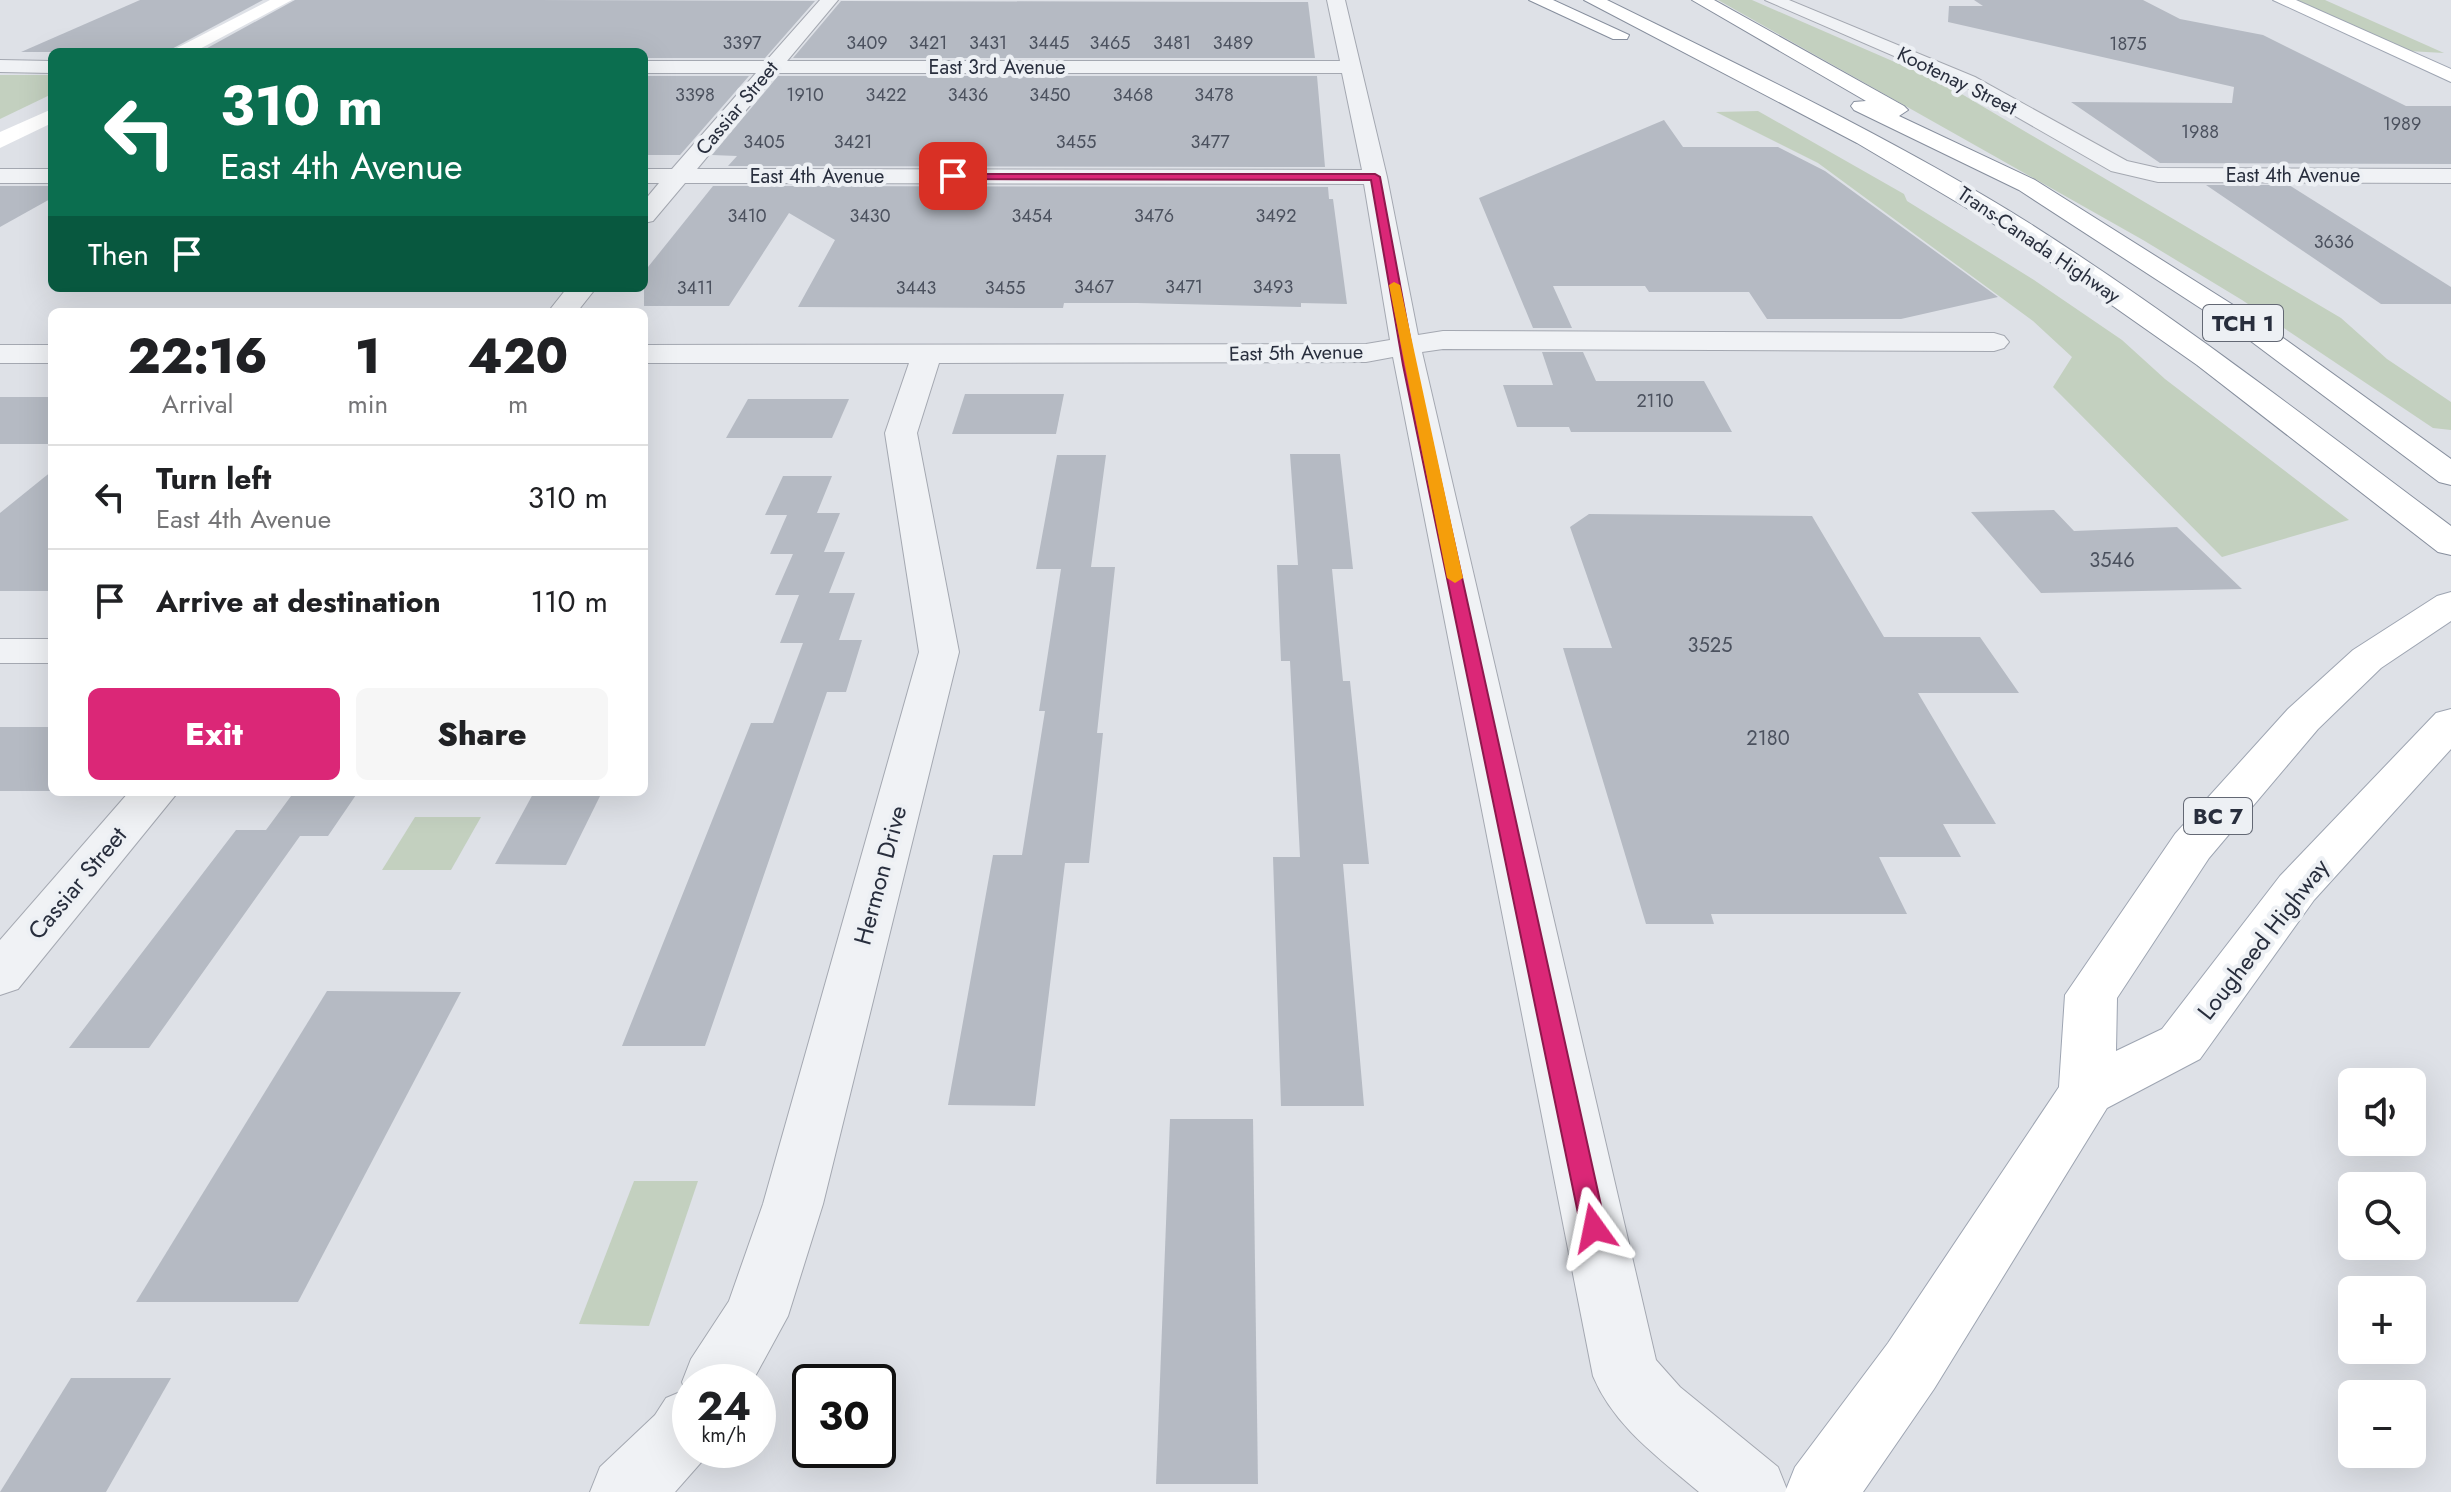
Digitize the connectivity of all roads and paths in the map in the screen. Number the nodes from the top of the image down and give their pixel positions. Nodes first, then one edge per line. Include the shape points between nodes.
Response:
1 (283, 0) edge
2 (829, 0) edge
3 (1336, 0) edge
4 (1538, 0) edge
5 (1593, 0) edge
6 (1639, 0) edge
7 (1701, 0) edge
8 (1774, 0) edge
9 (2282, 0) edge
10 (1661, 10) dead end
11 (187, 48) edge
12 (1753, 54) dead end
13 (2419, 61) junction
14 (2451, 61) edge
15 (0, 66) edge
16 (48, 67) edge
17 (648, 67) edge
18 (772, 67) junction
19 (1350, 67) junction
20 (2451, 76) edge
21 (48, 117) edge
22 (0, 141) edge
23 (2135, 172) joint
24 (0, 176) edge
25 (48, 176) edge
26 (648, 176) edge
27 (679, 176) junction
28 (2451, 176) edge
29 (1375, 177) junction
30 (2027, 185) junction
31 (1955, 189) junction
32 (648, 211) edge
33 (579, 292) edge
34 (565, 308) edge
35 (1994, 342) dead end
36 (1405, 346) junction
37 (0, 354) edge
38 (48, 354) edge
39 (648, 354) edge
40 (927, 354) junction
41 (2450, 475) edge
42 (2451, 544) edge
43 (2451, 604) edge
44 (0, 651) edge
45 (48, 651) edge
46 (2451, 723) edge
47 (152, 796) edge
48 (0, 975) edge
49 (2087, 1092) junction
50 (726, 1364) edge
51 (672, 1446) edge
52 (625, 1492) edge
53 (1753, 1492) edge
54 (1820, 1492) edge

1 - 11 main road
2 - 18 street, Cassiar Street
3 - 19 street
4 - 31 main road via 1724,79
5 - 31 main road, Trans-Canada Highway / TCH 1 via 1813,110
6 - 10 main road
7 - 30 main road
8 - 23 street, Kootenay Street via 1968,81
9 - 13 main road
12 - 30 main road, Trans-Canada Highway / TCH 1
13 - 14 main road
13 - 20 main road
15 - 16 street
17 - 18 street, East 3rd Avenue
18 - 19 street, East 3rd Avenue
18 - 27 street, Cassiar Street
19 - 29 street
21 - 22 main road
23 - 28 street, East 4th Avenue
24 - 25 street
26 - 27 street, East 4th Avenue
27 - 29 street, East 4th Avenue
27 - 32 street, Cassiar Street
29 - 36 street
30 - 41 main road, Trans-Canada Highway / TCH 1 via 2258,333
31 - 42 main road, Trans-Canada Highway / TCH 1 via 2246,387
33 - 34 street
35 - 36 street, East 5th Avenue via 1443,340
36 - 40 street, East 5th Avenue via 1366,353
36 - 53 street via 1626,1376 1656,1411
37 - 38 street
39 - 40 street, East 5th Avenue
40 - 50 street, Hermon Drive via 901,433 939,652 793,1204 756,1316
43 - 49 main road, BC 7 via 2367,659 2303,719 2192,846 2091,995
44 - 45 street
46 - 49 main road, Lougheed Highway via 2297,888 2181,1044
47 - 48 street, Cassiar Street
49 - 54 main road via 1911,1366
51 - 52 street

